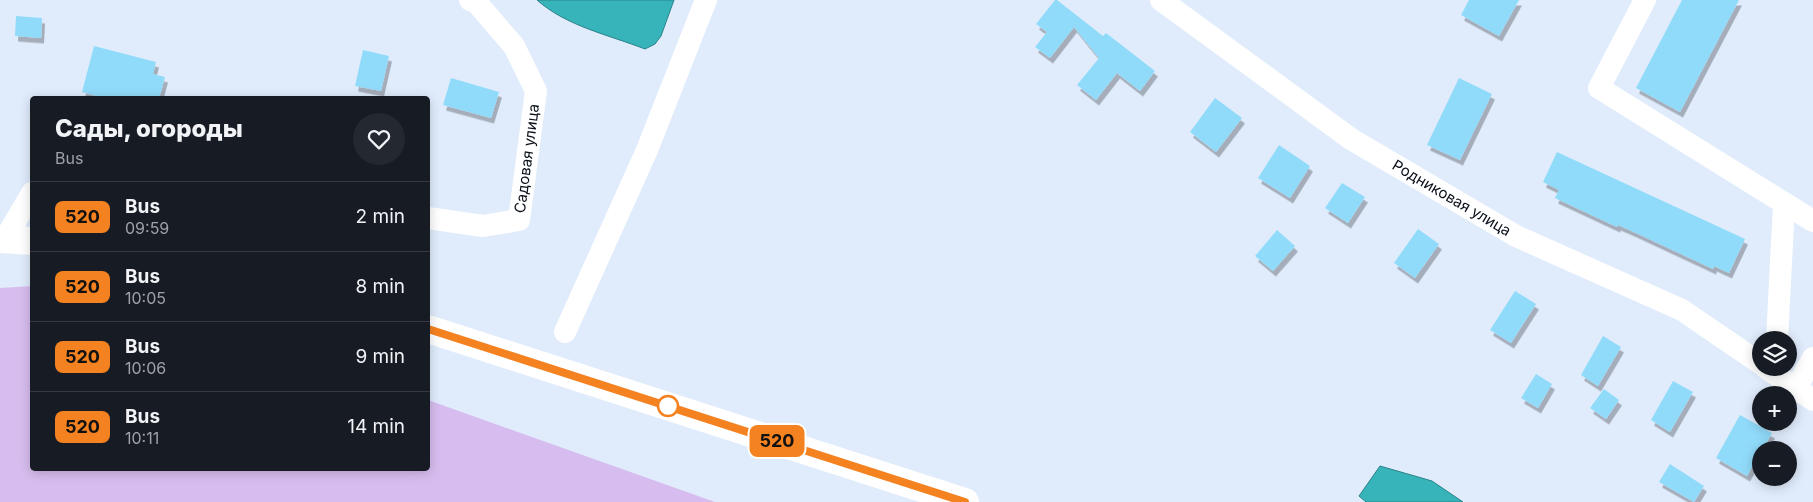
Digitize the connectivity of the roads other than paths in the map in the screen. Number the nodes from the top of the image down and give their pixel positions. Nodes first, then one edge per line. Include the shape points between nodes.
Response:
1 (470, 0) edge
2 (706, 0) edge
3 (1161, 0) edge
4 (1645, 0) edge
5 (30, 196) edge
6 (1784, 204) junction
7 (430, 218) edge
8 (1813, 221) edge
9 (3, 239) edge
10 (30, 241) edge
11 (430, 330) edge
12 (1778, 331) edge
13 (565, 332) dead end
14 (1752, 357) edge
15 (1813, 358) edge
16 (1780, 376) edge
17 (1805, 394) edge
18 (965, 502) edge

1 - 7 street, Садовая улица via 514,46 536,91 518,220 483,226
2 - 13 street via 647,150
3 - 14 street, Родниковая улица via 1351,139 1516,236 1682,310
4 - 6 street via 1600,88
5 - 9 street
6 - 8 street
6 - 12 street
9 - 10 main road
11 - 18 main road
15 - 17 street
16 - 17 street, Родниковая улица

